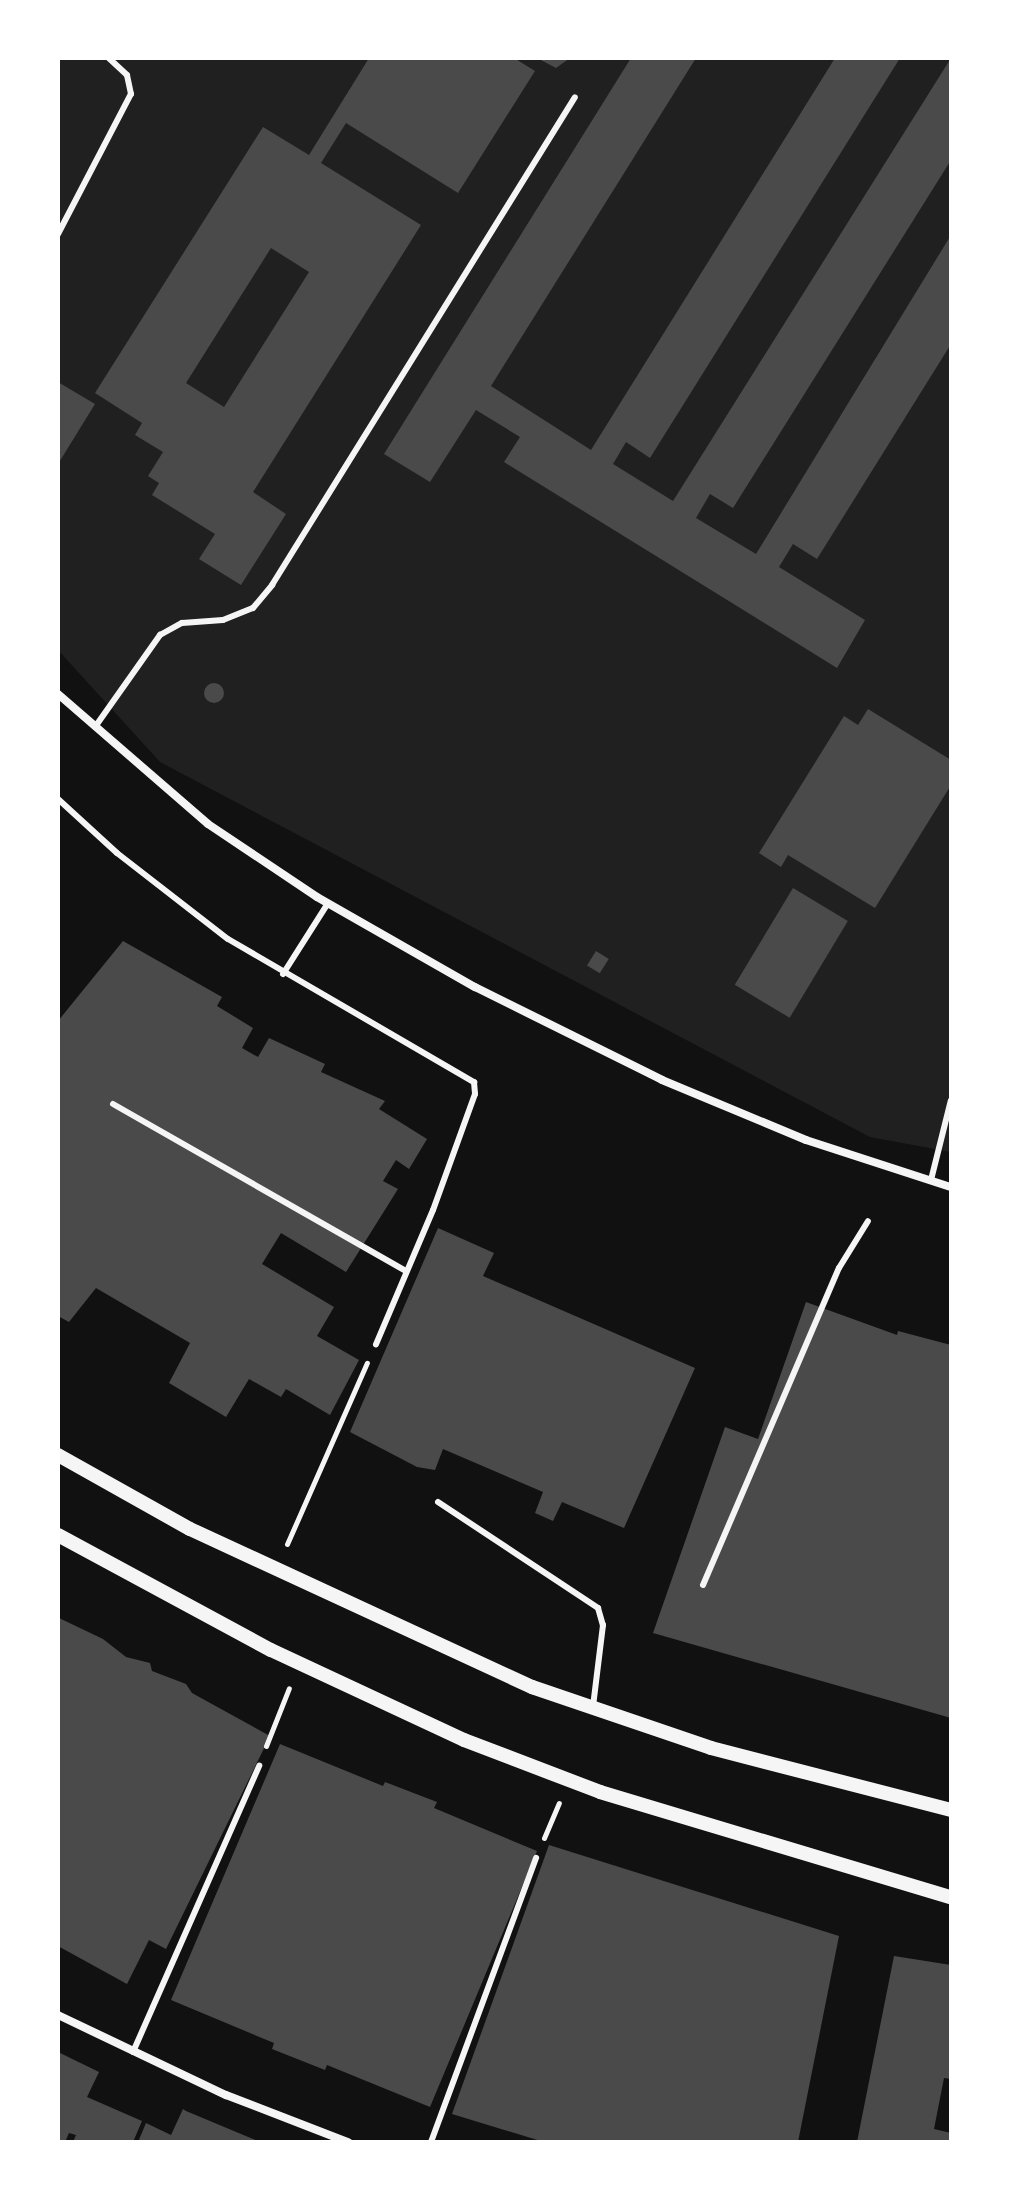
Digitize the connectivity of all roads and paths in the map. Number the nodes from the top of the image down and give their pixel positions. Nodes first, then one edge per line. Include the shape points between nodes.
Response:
1 (109, 58) edge
2 (575, 97) dead end
3 (58, 234) edge
4 (58, 694) edge
5 (95, 727) junction
6 (58, 799) edge
7 (328, 903) junction
8 (283, 974) junction
9 (951, 1100) edge
10 (113, 1104) dead end
11 (931, 1180) junction
12 (951, 1187) edge
13 (868, 1221) dead end
14 (406, 1271) junction
15 (376, 1344) joint
16 (58, 1455) edge
17 (438, 1502) dead end
18 (58, 1535) edge
19 (275, 1571) junction
20 (703, 1585) dead end
21 (299, 1663) junction
22 (593, 1707) junction
23 (259, 1766) joint
24 (568, 1780) junction
25 (951, 1810) edge
26 (536, 1858) joint
27 (951, 1897) edge
28 (58, 2015) edge
29 (133, 2052) junction
30 (348, 2142) edge
31 (431, 2142) edge

1 - 3 lane via 127,75 131,94
2 - 5 lane via 272,585 253,608 223,620 182,623 160,635
4 - 5 street
5 - 7 street via 208,824
6 - 8 lane via 181,906
7 - 8 lane
7 - 11 street via 475,987 662,1080 806,1140
8 - 14 lane via 474,1082 475,1094
9 - 11 lane
10 - 14 lane
11 - 12 street
13 - 20 lane via 839,1268
14 - 15 lane
15 - 19 path
16 - 19 street
17 - 22 lane via 598,1608 603,1625
18 - 21 street
19 - 22 street via 532,1687
21 - 23 path
21 - 24 street via 464,1740
22 - 25 street via 711,1748
23 - 29 lane
24 - 26 path
24 - 27 street via 750,1840
26 - 31 lane
28 - 29 street
29 - 30 street

